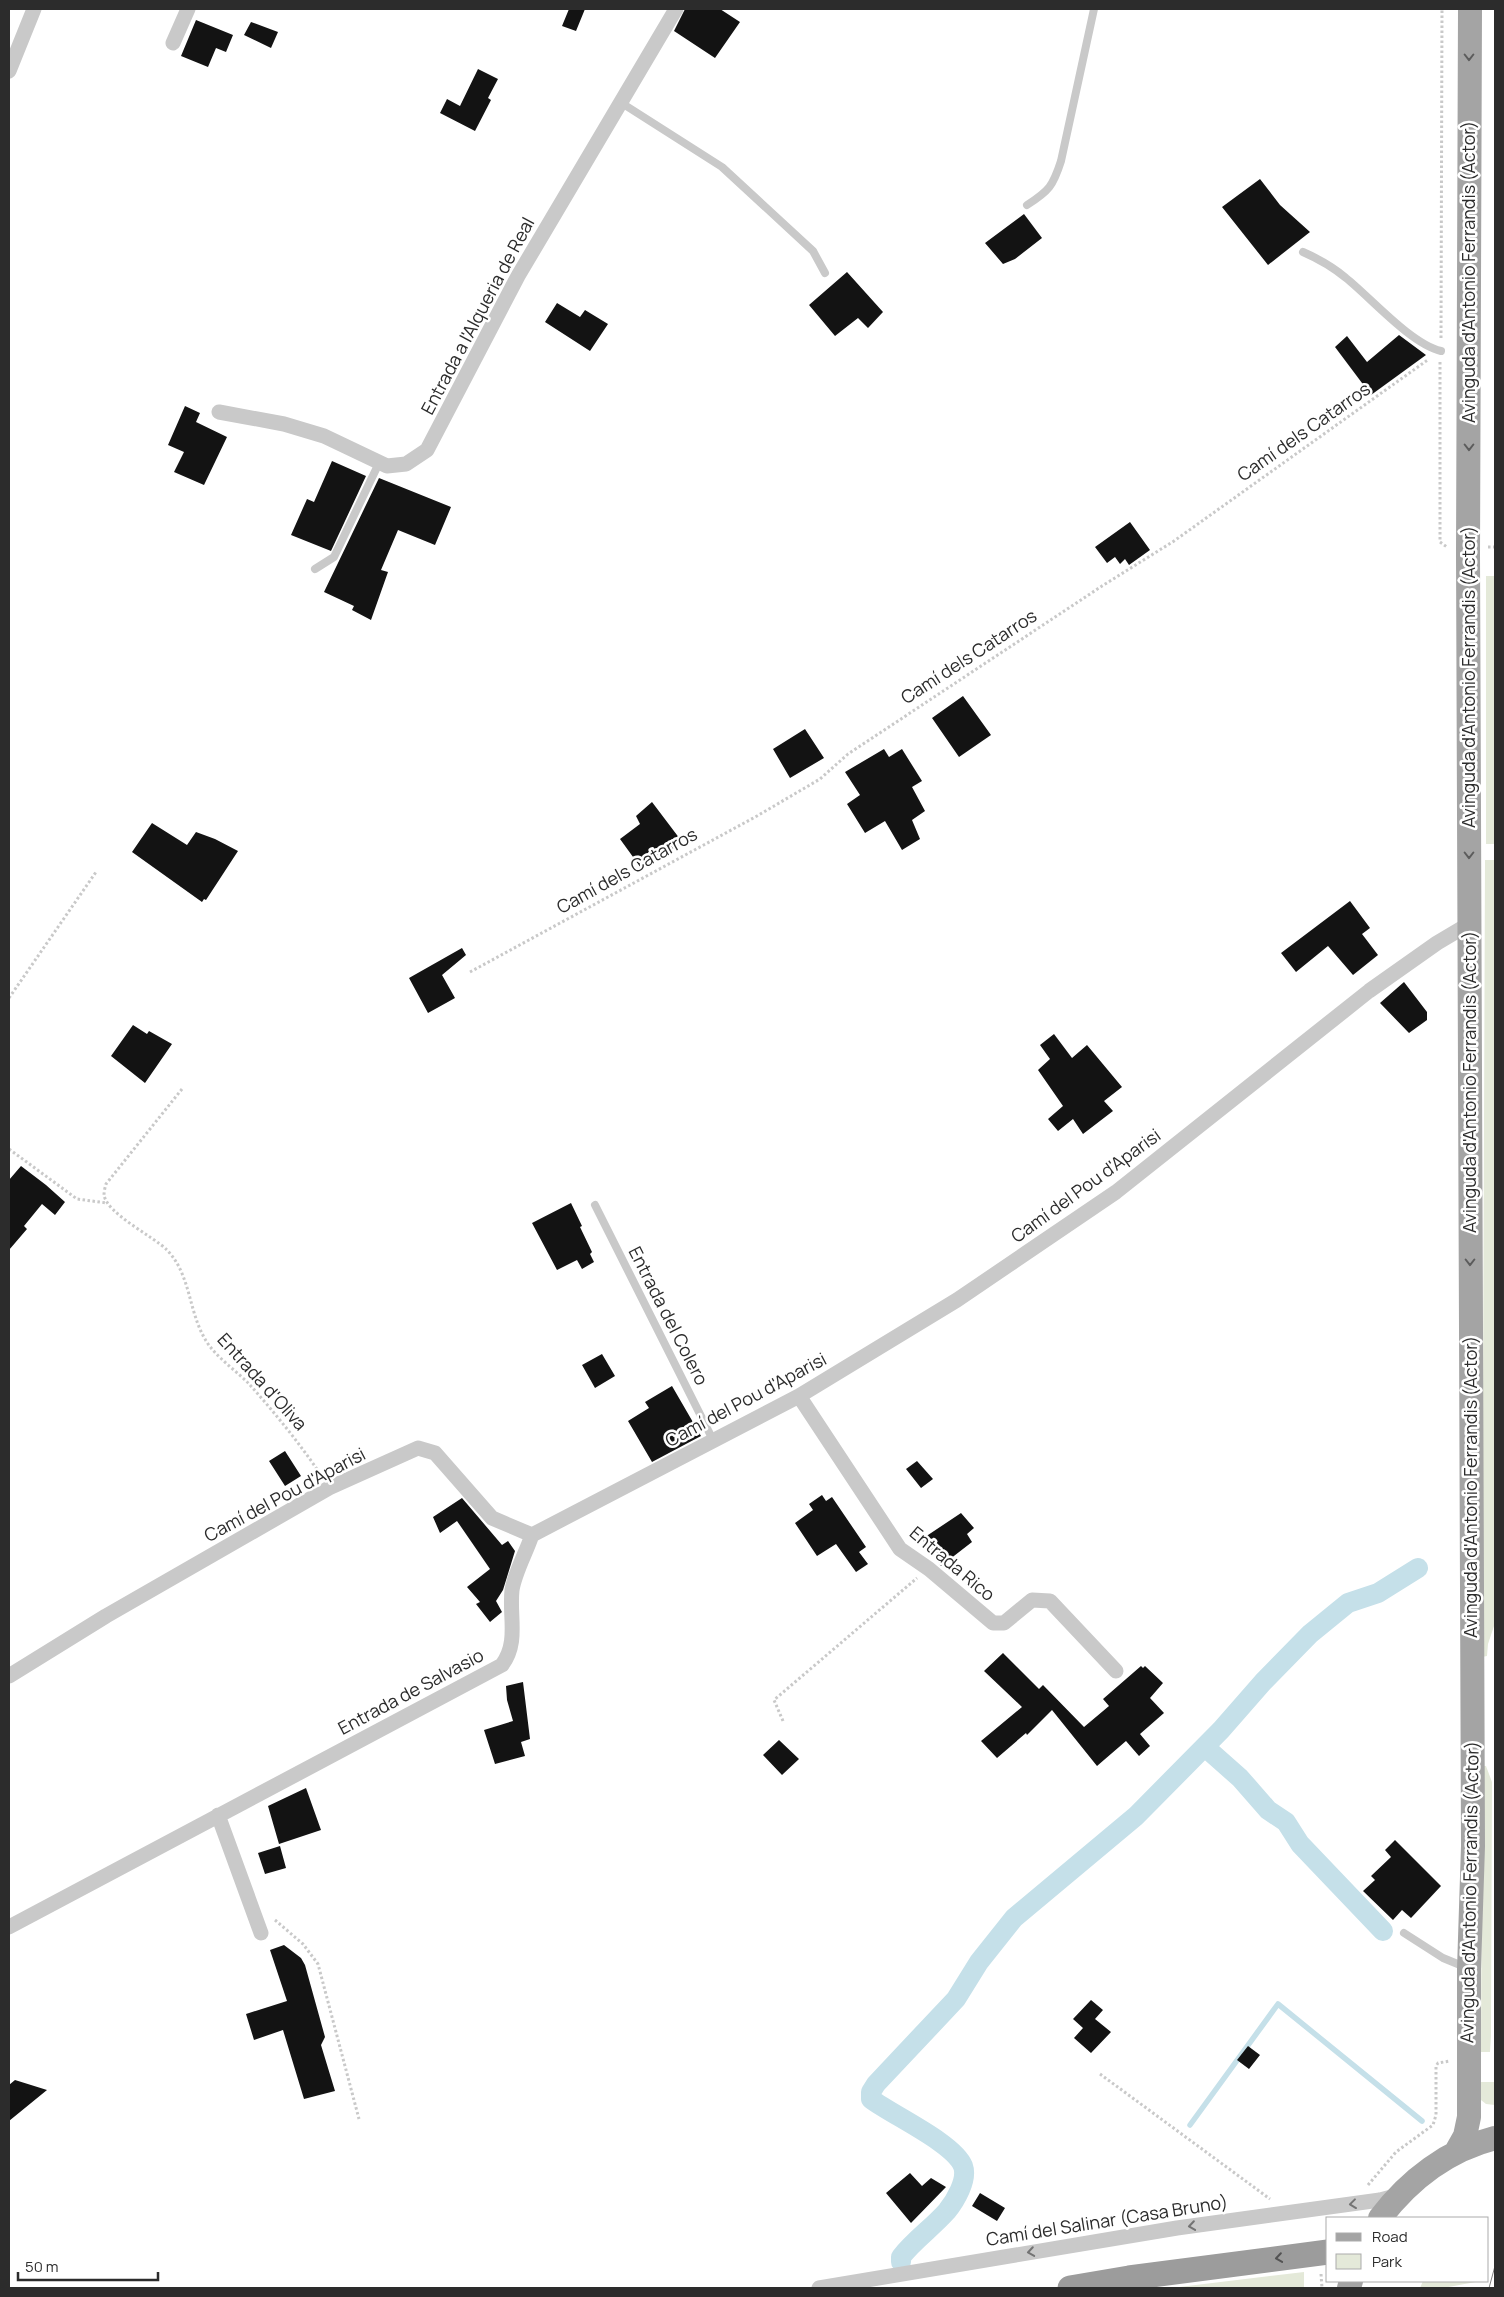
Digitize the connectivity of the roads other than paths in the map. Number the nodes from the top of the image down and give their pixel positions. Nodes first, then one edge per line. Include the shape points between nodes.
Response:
1 (34, 9) edge
2 (188, 9) edge
3 (676, 9) edge
4 (1094, 9) edge
5 (1470, 9) edge
6 (173, 44) dead end
7 (9, 70) edge
8 (620, 102) junction
9 (1027, 205) dead end
10 (1303, 252) dead end
11 (825, 273) dead end
12 (1440, 351) road end
13 (219, 412) dead end
14 (379, 463) junction
15 (316, 569) dead end
16 (1469, 924) junction
17 (595, 1205) dead end
18 (799, 1396) junction
19 (713, 1440) junction
20 (532, 1535) junction
21 (1116, 1671) dead end
22 (9, 1676) edge
23 (218, 1815) junction
24 (9, 1927) edge
25 (262, 1932) dead end
26 (1404, 1933) dead end
27 (1469, 1969) junction
28 (1495, 2138) edge
29 (1456, 2152) junction
30 (1400, 2194) junction
31 (1381, 2217) edge
32 (1326, 2252) edge
33 (819, 2288) edge
34 (1070, 2288) edge

1 - 7 street
2 - 6 street
3 - 8 street, Entrada a l'Alqueria de Real
4 - 9 lane via 1054,183 1046,193
5 -> 16 main road, Avinguda d'Antonio Ferrandis (Actor)
8 - 11 lane via 722,167 813,252
8 - 14 street, Entrada a l'Alqueria de Real via 518,276 427,450 406,464 387,466
10 - 12 lane via 1325,262 1429,348
13 - 14 street, Entrada a l'Alqueria de Real via 284,424 324,436
14 - 15 lane via 334,557
16 - 18 street, Camí del Pou d'Aparisi via 1369,991 1116,1192 957,1300
16 -> 27 main road, Avinguda d'Antonio Ferrandis (Actor) via 1473,1836
17 - 19 lane, Entrada del Colero
18 - 19 street, Camí del Pou d'Aparisi
18 - 21 street, Entrada Rico via 900,1549 993,1623 1004,1623 1032,1600 1050,1601
19 - 20 street, Camí del Pou d'Aparisi
20 - 22 street, Camí del Pou d'Aparisi via 492,1518 435,1453 418,1448 329,1488
20 - 23 street, Entrada de Salvasio via 512,1590 512,1642 510,1654 502,1665
23 - 24 street, Entrada de Salvasio
23 - 25 street
26 - 27 lane via 1443,1958
27 - 29 main road, Avinguda d'Antonio Ferrandis (Actor) via 1469,2117 1465,2136
28 - 29 main road
29 - 30 main road via 1430,2168
30 - 31 main road
30 -> 33 street, Camí del Salinar (Casa Bruno) via 1380,2200 1157,2231
32 -> 34 highway

